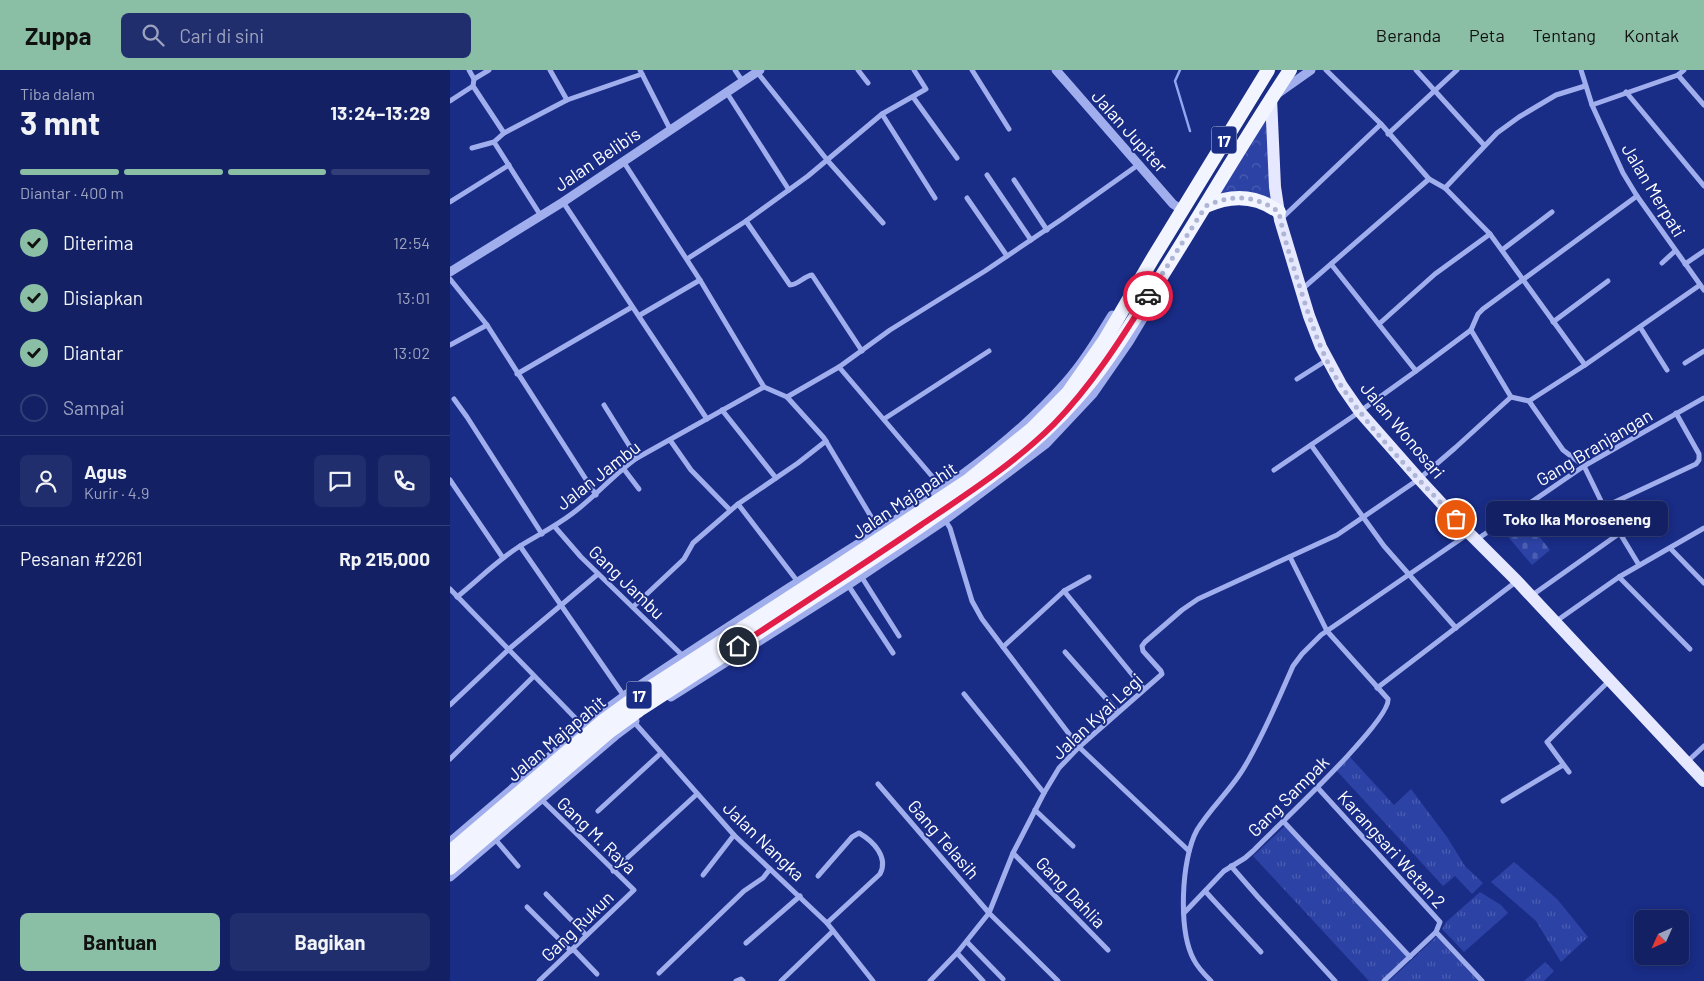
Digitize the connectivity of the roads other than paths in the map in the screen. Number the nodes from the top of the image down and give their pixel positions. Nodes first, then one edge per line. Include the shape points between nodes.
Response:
1 (470, 70) edge
2 (489, 70) edge
3 (550, 70) edge
4 (735, 70) edge
5 (858, 70) edge
6 (914, 70) edge
7 (972, 70) edge
8 (1056, 70) edge
9 (1290, 70) edge
10 (1312, 70) edge
11 (1326, 70) edge
12 (1416, 70) edge
13 (1457, 70) edge
14 (1581, 70) edge
15 (1684, 70) edge
16 (758, 71) edge
17 (1268, 71) edge
18 (641, 72) edge
19 (1678, 74) junction
20 (474, 79) junction
21 (743, 83) junction
22 (868, 83) dead end
23 (473, 86) junction
24 (1585, 86) junction
25 (1435, 90) junction
26 (1626, 92) junction
27 (727, 93) junction
28 (913, 97) junction
29 (1271, 98) junction
30 (567, 100) junction
31 (450, 101) edge
32 (1592, 105) junction
33 (1704, 105) edge
34 (882, 114) junction
35 (1381, 124) junction
36 (670, 129) junction
37 (1009, 129) dead end
38 (504, 132) junction
39 (1388, 134) junction
40 (494, 142) junction
41 (1484, 145) junction
42 (472, 148) dead end
43 (957, 158) dead end
44 (622, 160) junction
45 (828, 161) junction
46 (1138, 165) junction
47 (509, 166) junction
48 (987, 175) dead end
49 (1429, 179) junction
50 (1014, 180) dead end
51 (1704, 186) edge
52 (1445, 188) junction
53 (789, 190) junction
54 (1637, 196) junction
55 (935, 198) dead end
56 (967, 198) dead end
57 (450, 202) edge
58 (562, 202) junction
59 (1206, 206) junction
60 (1182, 210) junction
61 (1552, 212) dead end
62 (541, 216) junction
63 (1280, 216) junction
64 (746, 221) junction
65 (883, 223) dead end
66 (1047, 230) junction
67 (1490, 234) junction
68 (1031, 240) junction
69 (1502, 250) junction
70 (1675, 251) junction
71 (1704, 251) edge
72 (1007, 256) junction
73 (1153, 258) junction
74 (687, 259) junction
75 (1662, 263) dead end
76 (1331, 264) junction
77 (1685, 264) junction
78 (450, 272) edge
79 (1164, 272) junction
80 (450, 279) edge
81 (700, 280) junction
82 (1524, 281) junction
83 (1608, 281) dead end
84 (1702, 287) edge
85 (1301, 291) junction
86 (632, 307) junction
87 (640, 315) junction
88 (1553, 322) junction
89 (1379, 324) junction
90 (487, 325) junction
91 (1640, 327) junction
92 (1471, 330) junction
93 (450, 345) edge
94 (862, 351) junction
95 (989, 351) dead end
96 (1704, 351) edge
97 (1327, 360) junction
98 (1685, 363) dead end
99 (1585, 365) junction
100 (839, 367) junction
101 (1667, 370) dead end
102 (1416, 371) junction
103 (517, 374) junction
104 (1297, 379) dead end
105 (764, 387) junction
106 (787, 397) junction
107 (1511, 397) junction
108 (1704, 398) edge
109 (454, 400) dead end
110 (1529, 400) junction
111 (604, 405) dead end
112 (722, 410) junction
113 (1360, 412) junction
114 (1676, 413) junction
115 (707, 419) junction
116 (884, 419) junction
117 (670, 440) junction
118 (826, 441) junction
119 (1311, 445) junction
120 (637, 458) junction
121 (1584, 466) junction
122 (624, 468) junction
123 (1274, 470) dead end
124 (776, 478) junction
125 (1419, 479) junction
126 (450, 480) edge
127 (942, 488) junction
128 (639, 489) dead end
129 (596, 495) junction
130 (738, 504) junction
131 (1604, 507) junction
132 (730, 510) junction
133 (1363, 517) junction
134 (945, 520) junction
135 (555, 527) junction
136 (1704, 528) edge
137 (880, 530) junction
138 (1620, 533) junction
139 (542, 534) junction
140 (1472, 537) junction
141 (520, 546) junction
142 (1670, 548) junction
143 (1290, 557) junction
144 (503, 558) junction
145 (1639, 566) junction
146 (598, 574) junction
147 (852, 574) junction
148 (1409, 575) junction
149 (1089, 577) dead end
150 (1619, 577) junction
151 (1517, 581) junction
152 (798, 582) junction
153 (1704, 583) edge
154 (450, 589) edge
155 (1064, 591) junction
156 (1531, 596) junction
157 (457, 597) junction
158 (561, 604) junction
159 (633, 607) junction
160 (1555, 622) junction
161 (1456, 628) junction
162 (1327, 631) junction
163 (900, 636) dead end
164 (1003, 647) junction
165 (1690, 649) dead end
166 (509, 650) junction
167 (1065, 652) dead end
168 (893, 653) dead end
169 (683, 656) junction
170 (723, 659) junction
171 (534, 676) junction
172 (1609, 681) junction
173 (1377, 688) junction
174 (1144, 689) junction
175 (964, 694) dead end
176 (624, 696) junction
177 (450, 706) edge
178 (1118, 712) junction
179 (634, 722) junction
180 (584, 727) junction
181 (1704, 746) edge
182 (1079, 747) junction
183 (661, 753) junction
184 (450, 759) edge
185 (1687, 762) junction
186 (1562, 765) junction
187 (1569, 772) dead end
188 (1704, 781) edge
189 (878, 784) dead end
190 (1317, 787) junction
191 (1044, 793) junction
192 (697, 794) junction
193 (541, 799) junction
194 (1503, 801) dead end
195 (1035, 810) junction
196 (598, 811) dead end
197 (1283, 821) junction
198 (734, 835) junction
199 (494, 839) junction
200 (450, 842) edge
201 (1073, 846) dead end
202 (1189, 850) junction
203 (450, 852) edge
204 (1013, 853) junction
205 (518, 866) dead end
206 (1231, 866) junction
207 (450, 868) edge
208 (770, 870) junction
209 (613, 871) junction
210 (703, 875) dead end
211 (818, 876) dead end
212 (450, 877) edge
213 (634, 890) joint
214 (1205, 891) junction
215 (546, 894) dead end
216 (800, 896) junction
217 (527, 907) dead end
218 (989, 913) junction
219 (1184, 913) junction
220 (827, 923) junction
221 (833, 931) junction
222 (1436, 932) junction
223 (586, 935) junction
224 (967, 942) junction
225 (746, 943) dead end
226 (572, 950) junction
227 (1108, 950) dead end
228 (1261, 952) dead end
229 (957, 953) junction
230 (1410, 957) junction
231 (660, 973) dead end
232 (597, 974) dead end
233 (1003, 978) dead end
234 (539, 981) edge
235 (736, 981) edge
236 (743, 981) edge
237 (781, 981) edge
238 (873, 981) edge
239 (930, 981) edge
240 (983, 981) edge
241 (1058, 981) edge
242 (1211, 981) edge
243 (1335, 981) edge
244 (1384, 981) edge
245 (1482, 981) edge

1 - 20 street
2 - 20 street
3 - 30 street
4 - 21 street
5 - 22 street
6 - 28 street via 926,89
7 - 37 street
8 - 46 street, Jalan Jupiter
9 - 29 highway, Jalan Majapahit
10 - 29 street
11 - 35 street
12 - 25 street
13 - 25 street
14 - 24 street, Jalan Merpati
15 - 19 street
16 - 21 street, Jalan Belibis
16 - 45 street
17 - 29 highway, Jalan Wonosari
17 - 60 highway, Jalan Majapahit / 17
18 - 30 street
18 - 36 street
19 - 26 street
19 - 33 street
20 - 23 street
21 - 27 street, Jalan Belibis
23 - 31 street
23 - 38 street
24 - 32 street, Jalan Merpati
24 - 41 street via 1556,95
25 - 39 street
25 - 41 street
26 - 32 street
26 - 51 street
27 - 36 street, Jalan Belibis
27 - 53 street
28 - 34 street
28 - 43 street
29 - 59 highway, Jalan Majapahit / 17
29 - 63 main road, Jalan Wonosari via 1275,187
30 - 38 street
32 - 54 street, Jalan Merpati
34 - 45 street
34 - 55 street
35 - 39 street
35 - 63 street
36 - 44 street, Jalan Belibis
38 - 40 street
39 - 49 street
40 - 42 street
40 - 47 street
41 - 52 street
44 - 58 street, Jalan Belibis
44 - 74 street
45 - 53 street
45 - 65 street
46 - 60 street, Jalan Jupiter
46 - 66 street
47 - 57 street
47 - 62 street
48 - 68 street
49 - 52 street
49 - 76 street
50 - 66 street
52 - 67 street
53 - 64 street
54 - 70 street, Jalan Merpati
54 - 82 street
56 - 72 street
58 - 62 street, Jalan Belibis
58 - 86 street
59 - 63 highway via 1218,200 1245,198 1263,202
59 - 79 highway, Jalan Majapahit / 17
60 - 73 highway, Jalan Majapahit / 17
61 - 69 street
62 - 78 street, Jalan Belibis
63 - 85 main road, Jalan Wonosari
64 - 74 street
64 - 94 street via 790,285 812,275
66 - 68 street
67 - 69 street
67 - 89 street via 1435,274
68 - 72 street
69 - 82 street
70 - 75 street
70 - 77 street, Jalan Merpati
71 - 77 street
72 - 94 street
73 - 127 street via 1129,287 1065,383 1032,417
73 - 147 highway, Jalan Majapahit / 17 via 1105,340 1078,380 1053,409
74 - 81 street
76 - 85 street
76 - 89 street
77 - 84 street, Jalan Merpati
79 - 134 street via 1162,286 1129,342 1080,409 1046,444
79 - 147 highway, Jalan Majapahit / 17 via 1091,382 1040,437 956,502
80 - 90 street
81 - 87 street
81 - 105 street
82 - 88 street
82 - 92 street via 1478,314
83 - 88 street
84 - 91 street
85 - 97 main road, Jalan Wonosari
86 - 87 street
86 - 103 street
87 - 115 street
88 - 99 street
89 - 102 street
90 - 93 street
90 - 103 street
91 - 99 street
91 - 101 street
92 - 102 street
92 - 107 street
94 - 100 street
95 - 116 street
96 - 98 street
97 - 104 street
97 - 113 main road, Jalan Wonosari
99 - 110 street
100 - 106 street
100 - 116 street
102 - 113 street
103 - 129 street
105 - 106 street
105 - 112 street, Jalan Jambu
106 - 118 street
107 - 110 street
107 - 125 street
108 - 114 street, Gang Branjangan
109 - 139 street
110 - 121 street via 1562,450
111 - 120 street
112 - 115 street, Jalan Jambu
112 - 124 street
113 - 119 street
113 - 125 main road, Jalan Wonosari
114 - 121 street, Gang Branjangan
114 - 131 street via 1699,454 1696,464
115 - 117 street, Jalan Jambu
116 - 127 street
117 - 120 street, Jalan Jambu
117 - 132 street via 692,470
118 - 124 street
118 - 137 street
119 - 123 street
119 - 133 street
120 - 122 street, Jalan Jambu
121 - 131 street
121 - 140 street, Gang Branjangan
122 - 128 street
122 - 129 street, Jalan Jambu
124 - 130 street
125 - 133 street
125 - 140 main road, Jalan Wonosari
126 - 144 street
127 - 137 street
129 - 135 street, Jalan Jambu
130 - 132 street
130 - 152 street
131 - 138 street
132 - 159 street via 693,543 684,559
133 - 143 street via 1337,535
133 - 148 street
134 - 147 street
134 - 164 street via 972,601
135 - 139 street, Jalan Jambu
135 - 146 street, Gang Jambu
136 - 142 street
137 - 152 street
138 - 145 street
138 - 156 street
139 - 141 street, Jalan Jambu
140 - 148 street, Gang Branjangan
140 - 151 main road, Jalan Wonosari
141 - 144 street, Jalan Jambu
141 - 158 street
142 - 145 street
142 - 153 street
143 - 162 street, Gang Sampak
143 - 174 street, Jalan Kyai Legi via 1194,602 1145,642 1143,651 1162,674
144 - 157 street, Jalan Jambu
145 - 150 street
146 - 158 street
146 - 159 street, Gang Jambu
147 - 163 street
147 - 168 street
147 - 170 highway, Jalan Majapahit / 17
147 - 203 highway, Jalan Majapahit / 17 via 639,695 602,722
148 - 161 street
148 - 162 street, Gang Branjangan
149 - 155 street
150 - 160 street
150 - 165 street
151 - 156 main road, Jalan Wonosari
151 - 161 street
152 - 169 street
154 - 157 street
155 - 164 street
155 - 174 street
156 - 160 main road, Jalan Wonosari
157 - 166 street
158 - 166 street
158 - 176 street
159 - 169 street, Gang Jambu
160 - 172 main road, Jalan Wonosari
161 - 173 street
162 - 173 street, Gang Sampak
162 - 202 street, Gang Branjangan via 1293,666 1246,765 1198,830
164 - 182 street
166 - 171 street
166 - 177 street
167 - 178 street
169 - 176 street
170 - 179 street
170 - 207 highway, Jalan Majapahit / 17 via 610,731
171 - 180 street
171 - 184 street
172 - 185 main road, Jalan Wonosari
172 - 186 street via 1548,740
173 - 190 street, Gang Sampak via 1388,700 1387,708 1373,728
174 - 178 street, Jalan Kyai Legi
175 - 191 street
176 - 180 street
178 - 182 street, Jalan Kyai Legi
179 - 183 street, Jalan Nangka
179 - 193 street
180 - 200 street
181 - 185 street
182 - 191 street, Jalan Kyai Legi via 1059,768
182 - 202 street
183 - 192 street, Jalan Nangka
183 - 196 street
185 - 188 main road, Jalan Wonosari
186 - 187 street
186 - 194 street
189 - 218 street, Gang Telasih
190 - 197 street, Gang Sampak
190 - 222 street, Karangsari Wetan 2 via 1439,921
191 - 195 street, Jalan Kyai Legi
192 - 198 street, Jalan Nangka
192 - 209 street
193 - 199 street
193 - 209 street, Gang M. Raya
195 - 201 street
195 - 204 street, Jalan Kyai Legi
197 - 206 street, Gang Sampak via 1246,857
197 - 230 street
198 - 208 street, Jalan Nangka
198 - 210 street
199 - 205 street
199 - 212 street
202 - 219 street, Gang Branjangan
204 - 218 street, Jalan Kyai Legi
204 - 227 street, Gang Dahlia
206 - 214 street, Gang Sampak
206 - 243 street
208 - 216 street, Jalan Nangka
208 - 231 street
209 - 213 street, Gang M. Raya
211 - 220 street via 859,833 873,843 882,859 880,874
213 - 223 street, Gang Rukun
214 - 219 street, Gang Sampak
214 - 228 street
215 - 223 street
216 - 220 street, Jalan Nangka
216 - 225 street
217 - 226 street
218 - 224 street, Jalan Kyai Legi
218 - 241 street, Gang Telasih
219 - 242 street, Gang Branjangan via 1187,941 1194,960
220 - 221 street, Jalan Nangka
221 - 237 street
221 - 238 street, Jalan Nangka
222 - 230 street
222 - 245 street
223 - 226 street, Gang Rukun
224 - 229 street, Jalan Kyai Legi
224 - 233 street
226 - 232 street
226 - 234 street, Gang Rukun
229 - 239 street, Jalan Kyai Legi
229 - 240 street
230 - 244 street
235 - 236 street

